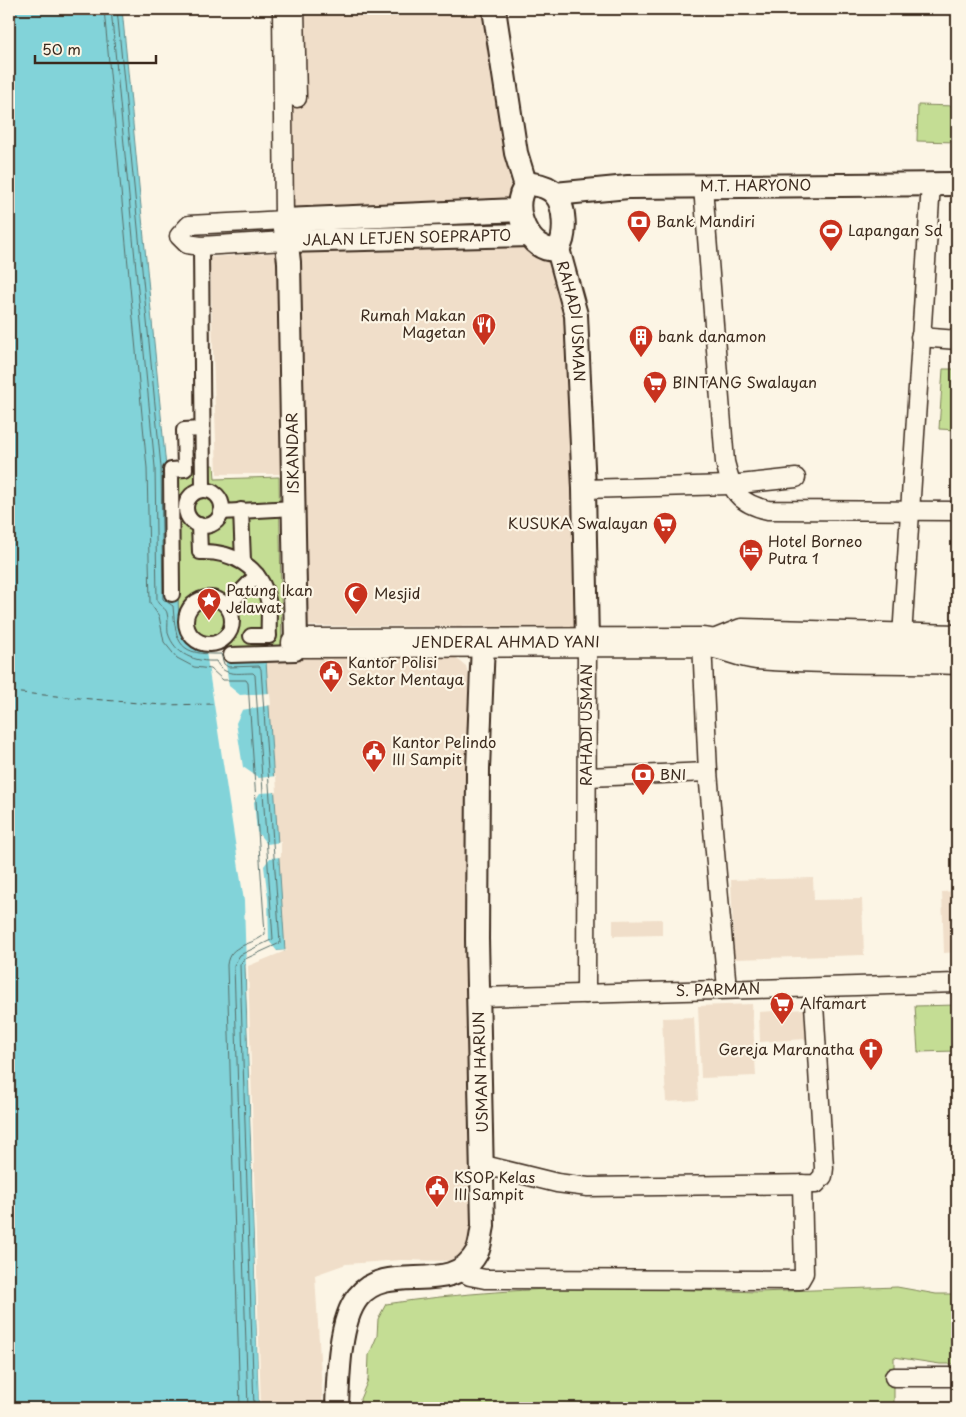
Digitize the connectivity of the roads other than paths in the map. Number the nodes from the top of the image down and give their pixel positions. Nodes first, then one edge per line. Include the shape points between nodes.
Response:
1 (282, 9) edge
2 (295, 9) edge
3 (494, 9) edge
4 (931, 184) junction
5 (957, 184) edge
6 (526, 186) junction
7 (703, 186) junction
8 (555, 194) junction
9 (519, 210) junction
10 (529, 235) junction
11 (290, 237) junction
12 (201, 246) junction
13 (558, 249) junction
14 (920, 337) junction
15 (957, 340) edge
16 (202, 430) junction
17 (796, 478) dead end
18 (730, 485) junction
19 (584, 489) junction
20 (203, 490) junction
21 (294, 508) junction
22 (241, 510) junction
23 (910, 510) junction
24 (957, 511) edge
25 (221, 512) junction
26 (199, 525) junction
27 (243, 562) junction
28 (257, 575) junction
29 (172, 594) dead end
30 (226, 606) dead end
31 (251, 636) dead end
32 (902, 637) junction
33 (957, 639) edge
34 (587, 642) junction
35 (710, 642) junction
36 (483, 643) junction
37 (296, 648) junction
38 (231, 655) dead end
39 (957, 660) edge
40 (708, 772) junction
41 (588, 777) junction
42 (957, 983) edge
43 (813, 988) junction
44 (727, 989) junction
45 (586, 994) junction
46 (479, 997) junction
47 (484, 1165) junction
48 (802, 1184) junction
49 (460, 1271) junction
50 (894, 1377) dead end
51 (957, 1377) edge
52 (337, 1408) edge

1 - 11 street, ISKANDAR
2 - 11 street, ISKANDAR
3 - 6 street via 516,153
4 - 5 street, M.T. HARYONO
4 - 7 street, M.T. HARYONO
4 - 14 street
6 - 8 street via 539,185
6 - 9 street via 520,196
7 - 8 street, M.T. HARYONO via 614,188
7 - 18 street via 725,462
8 - 13 street via 560,204 564,236
9 - 10 street
9 - 11 street, JALAN LETJEN SOEPRAPTO
10 - 11 street, JALAN LETJEN SOEPRAPTO
10 - 13 street via 543,247
11 - 12 street
11 - 12 street via 189,225 179,236 188,244
11 - 21 street, ISKANDAR
12 - 16 street
13 - 19 street, RAHADI USMAN via 576,315
14 - 15 street
14 - 23 street
16 - 20 street
16 - 29 street via 184,430 185,469 170,470
17 - 18 street
18 - 19 street
18 - 23 street via 751,507 768,510
19 - 34 street, RAHADI USMAN
20 - 25 street via 215,495
20 - 26 street via 191,496 186,507 189,518
21 - 22 street
21 - 37 street, ISKANDAR
22 - 25 street
22 - 27 street
23 - 24 street
23 - 32 street
25 - 26 street via 215,522
26 - 27 street via 200,552 225,554
27 - 28 street
28 - 30 street
28 - 31 street via 268,602 268,636
32 - 33 highway, JENDERAL AHMAD YANI
32 - 35 highway, JENDERAL AHMAD YANI via 742,633
34 - 35 highway, JENDERAL AHMAD YANI
34 - 36 highway, JENDERAL AHMAD YANI
34 - 41 street, RAHADI USMAN
35 - 39 highway, JENDERAL AHMAD YANI via 741,654
35 - 40 street
36 - 37 highway, JENDERAL AHMAD YANI
36 - 46 street, USMAN HARUN via 478,797
37 - 38 street
40 - 41 street
40 - 44 street
41 - 45 street, RAHADI USMAN
42 - 43 street, S. PARMAN
43 - 44 street, S. PARMAN
43 - 48 street via 823,1176 816,1184
44 - 45 street, S. PARMAN
45 - 46 street, S. PARMAN
46 - 47 street, USMAN HARUN
47 - 48 street via 557,1184 588,1187
47 - 49 street, USMAN HARUN via 483,1226 478,1250
48 - 49 street via 804,1272 800,1280 485,1279
49 - 52 street via 435,1278 388,1280 370,1285 358,1297 347,1320
50 - 51 street

